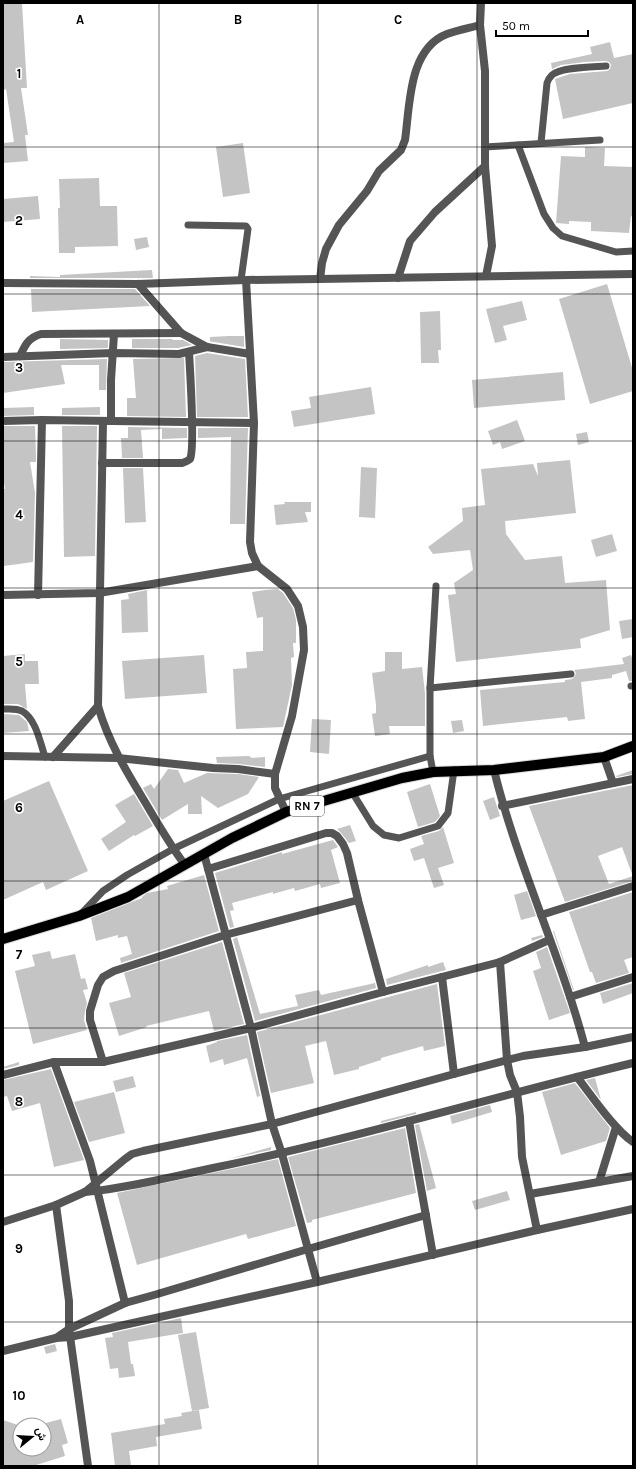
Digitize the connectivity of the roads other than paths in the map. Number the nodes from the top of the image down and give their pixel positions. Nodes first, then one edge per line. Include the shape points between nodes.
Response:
1 (481, 3) edge
2 (480, 25) junction
3 (606, 66) dead end
4 (600, 140) dead end
5 (541, 143) junction
6 (518, 144) junction
7 (485, 146) junction
8 (485, 166) junction
9 (188, 225) dead end
10 (633, 251) edge
11 (633, 274) edge
12 (486, 276) junction
13 (398, 278) junction
14 (320, 279) junction
15 (244, 280) junction
16 (3, 283) edge
17 (138, 284) junction
18 (181, 333) junction
19 (114, 334) junction
20 (207, 347) junction
21 (189, 352) junction
22 (113, 353) junction
23 (250, 354) junction
24 (20, 356) junction
25 (3, 357) edge
26 (42, 420) junction
27 (3, 421) edge
28 (107, 421) junction
29 (192, 422) junction
30 (254, 423) junction
31 (102, 463) junction
32 (258, 566) junction
33 (436, 586) dead end
34 (99, 593) junction
35 (38, 594) junction
36 (3, 595) edge
37 (571, 674) dead end
38 (430, 688) junction
39 (98, 706) junction
40 (3, 709) edge
41 (633, 746) edge
42 (3, 756) edge
43 (430, 756) junction
44 (49, 757) junction
45 (604, 757) junction
46 (118, 758) junction
47 (454, 770) junction
48 (494, 770) junction
49 (433, 772) junction
50 (275, 774) junction
51 (633, 779) edge
52 (614, 783) junction
53 (352, 792) junction
54 (279, 799) junction
55 (502, 806) junction
56 (286, 812) junction
57 (173, 849) junction
58 (204, 854) junction
59 (185, 865) junction
60 (208, 869) junction
61 (633, 886) edge
62 (358, 900) junction
63 (541, 915) junction
64 (79, 916) junction
65 (225, 935) junction
66 (3, 939) edge
67 (549, 940) junction
68 (500, 962) junction
69 (442, 977) junction
70 (633, 977) edge
71 (383, 992) junction
72 (570, 997) junction
73 (251, 1028) junction
74 (633, 1037) edge
75 (585, 1047) junction
76 (507, 1060) junction
77 (54, 1062) junction
78 (102, 1062) junction
79 (633, 1064) edge
80 (454, 1074) junction
81 (3, 1075) edge
82 (577, 1077) junction
83 (517, 1092) junction
84 (409, 1121) junction
85 (272, 1124) junction
86 (616, 1127) junction
87 (633, 1142) edge
88 (282, 1154) junction
89 (633, 1176) edge
90 (96, 1182) junction
91 (599, 1182) junction
92 (97, 1191) junction
93 (85, 1192) junction
94 (530, 1194) junction
95 (56, 1205) junction
96 (633, 1209) edge
97 (426, 1216) junction
98 (3, 1222) edge
99 (537, 1230) junction
100 (308, 1248) junction
101 (433, 1255) junction
102 (318, 1282) junction
103 (125, 1303) junction
104 (69, 1333) junction
105 (3, 1351) edge
106 (88, 1466) edge

1 - 2 street
2 - 7 street via 485,71
2 - 14 street via 446,34 434,41 422,55 414,72 405,140 401,150 379,171 367,191 338,225 326,249
3 - 5 lane via 556,72 551,76 547,83
4 - 5 lane
5 - 6 lane
6 - 7 lane
6 - 10 lane via 544,214 553,228 562,236 616,252
7 - 8 street
8 - 12 street via 492,246
8 - 13 street via 435,212 410,241
9 - 15 lane via 246,226 248,230
11 - 12 street
12 - 13 street
13 - 14 street
14 - 15 street
15 - 17 street
15 - 23 street
16 - 17 street
17 - 18 street
18 - 19 street
18 - 20 street
19 - 22 street
19 - 24 street via 41,334 33,336 27,342
20 - 21 street
20 - 23 street
21 - 22 street
21 - 29 street
22 - 24 street
22 - 28 street
23 - 30 street
24 - 25 street
26 - 27 street
26 - 28 street
26 - 35 street
28 - 29 street
28 - 31 street
29 - 30 street
29 - 31 street via 192,452 188,461
30 - 32 street via 250,542
31 - 34 street
32 - 34 street
32 - 50 street via 287,589 298,606 303,627 304,650 292,716
33 - 38 lane
34 - 35 street
34 - 39 street
35 - 36 street
37 - 38 lane
38 - 43 lane
39 - 44 street
39 - 46 street
40 - 44 lane via 22,711 32,722
41 - 45 main road, RN 7
42 - 44 street
43 - 49 lane
43 - 54 lane
44 - 46 street
45 - 48 main road, RN 7
45 - 52 street
46 - 50 street
46 - 57 street
47 - 48 main road, RN 7
47 - 49 main road, RN 7
47 - 53 lane via 448,813 438,826 399,838 384,835 373,826
48 - 55 street
49 - 53 main road, RN 7
50 - 54 street via 274,788
51 - 52 street
52 - 55 street
53 - 56 main road, RN 7
54 - 56 street
54 - 57 lane
55 - 63 street
56 - 58 main road, RN 7
57 - 59 street
57 - 64 lane via 103,891
58 - 59 main road, RN 7
58 - 60 street
59 - 64 main road, RN 7 via 128,897
60 - 62 street via 332,833 337,836 347,853
60 - 65 street
61 - 63 street
62 - 65 street
62 - 71 street
63 - 67 street
64 - 66 main road, RN 7
65 - 73 street
65 - 78 street via 114,970 103,977 90,1011 90,1020
67 - 68 street
67 - 72 street
68 - 69 street
68 - 76 street
69 - 71 street
69 - 80 street
70 - 72 street
71 - 73 street
72 - 75 street
73 - 78 street
73 - 85 street
74 - 75 street
75 - 76 street
76 - 80 street
76 - 83 street
77 - 78 street
77 - 81 street
77 - 90 street
79 - 82 street
80 - 85 street
82 - 83 street
82 - 86 street
83 - 84 street
83 - 94 street via 522,1157
84 - 88 street
84 - 97 street
85 - 88 street
85 - 90 street via 132,1154
86 - 87 street
86 - 91 street
88 - 92 street
88 - 100 street
89 - 91 street
90 - 92 street
90 - 93 street
91 - 94 street
92 - 93 street
92 - 103 street
93 - 95 street
94 - 99 street
95 - 98 street
95 - 104 street via 70,1301
96 - 99 street
97 - 100 street
97 - 101 street
99 - 101 street
100 - 102 street
100 - 103 street
101 - 102 street
102 - 104 street
103 - 104 street
104 - 105 street
104 - 106 street

